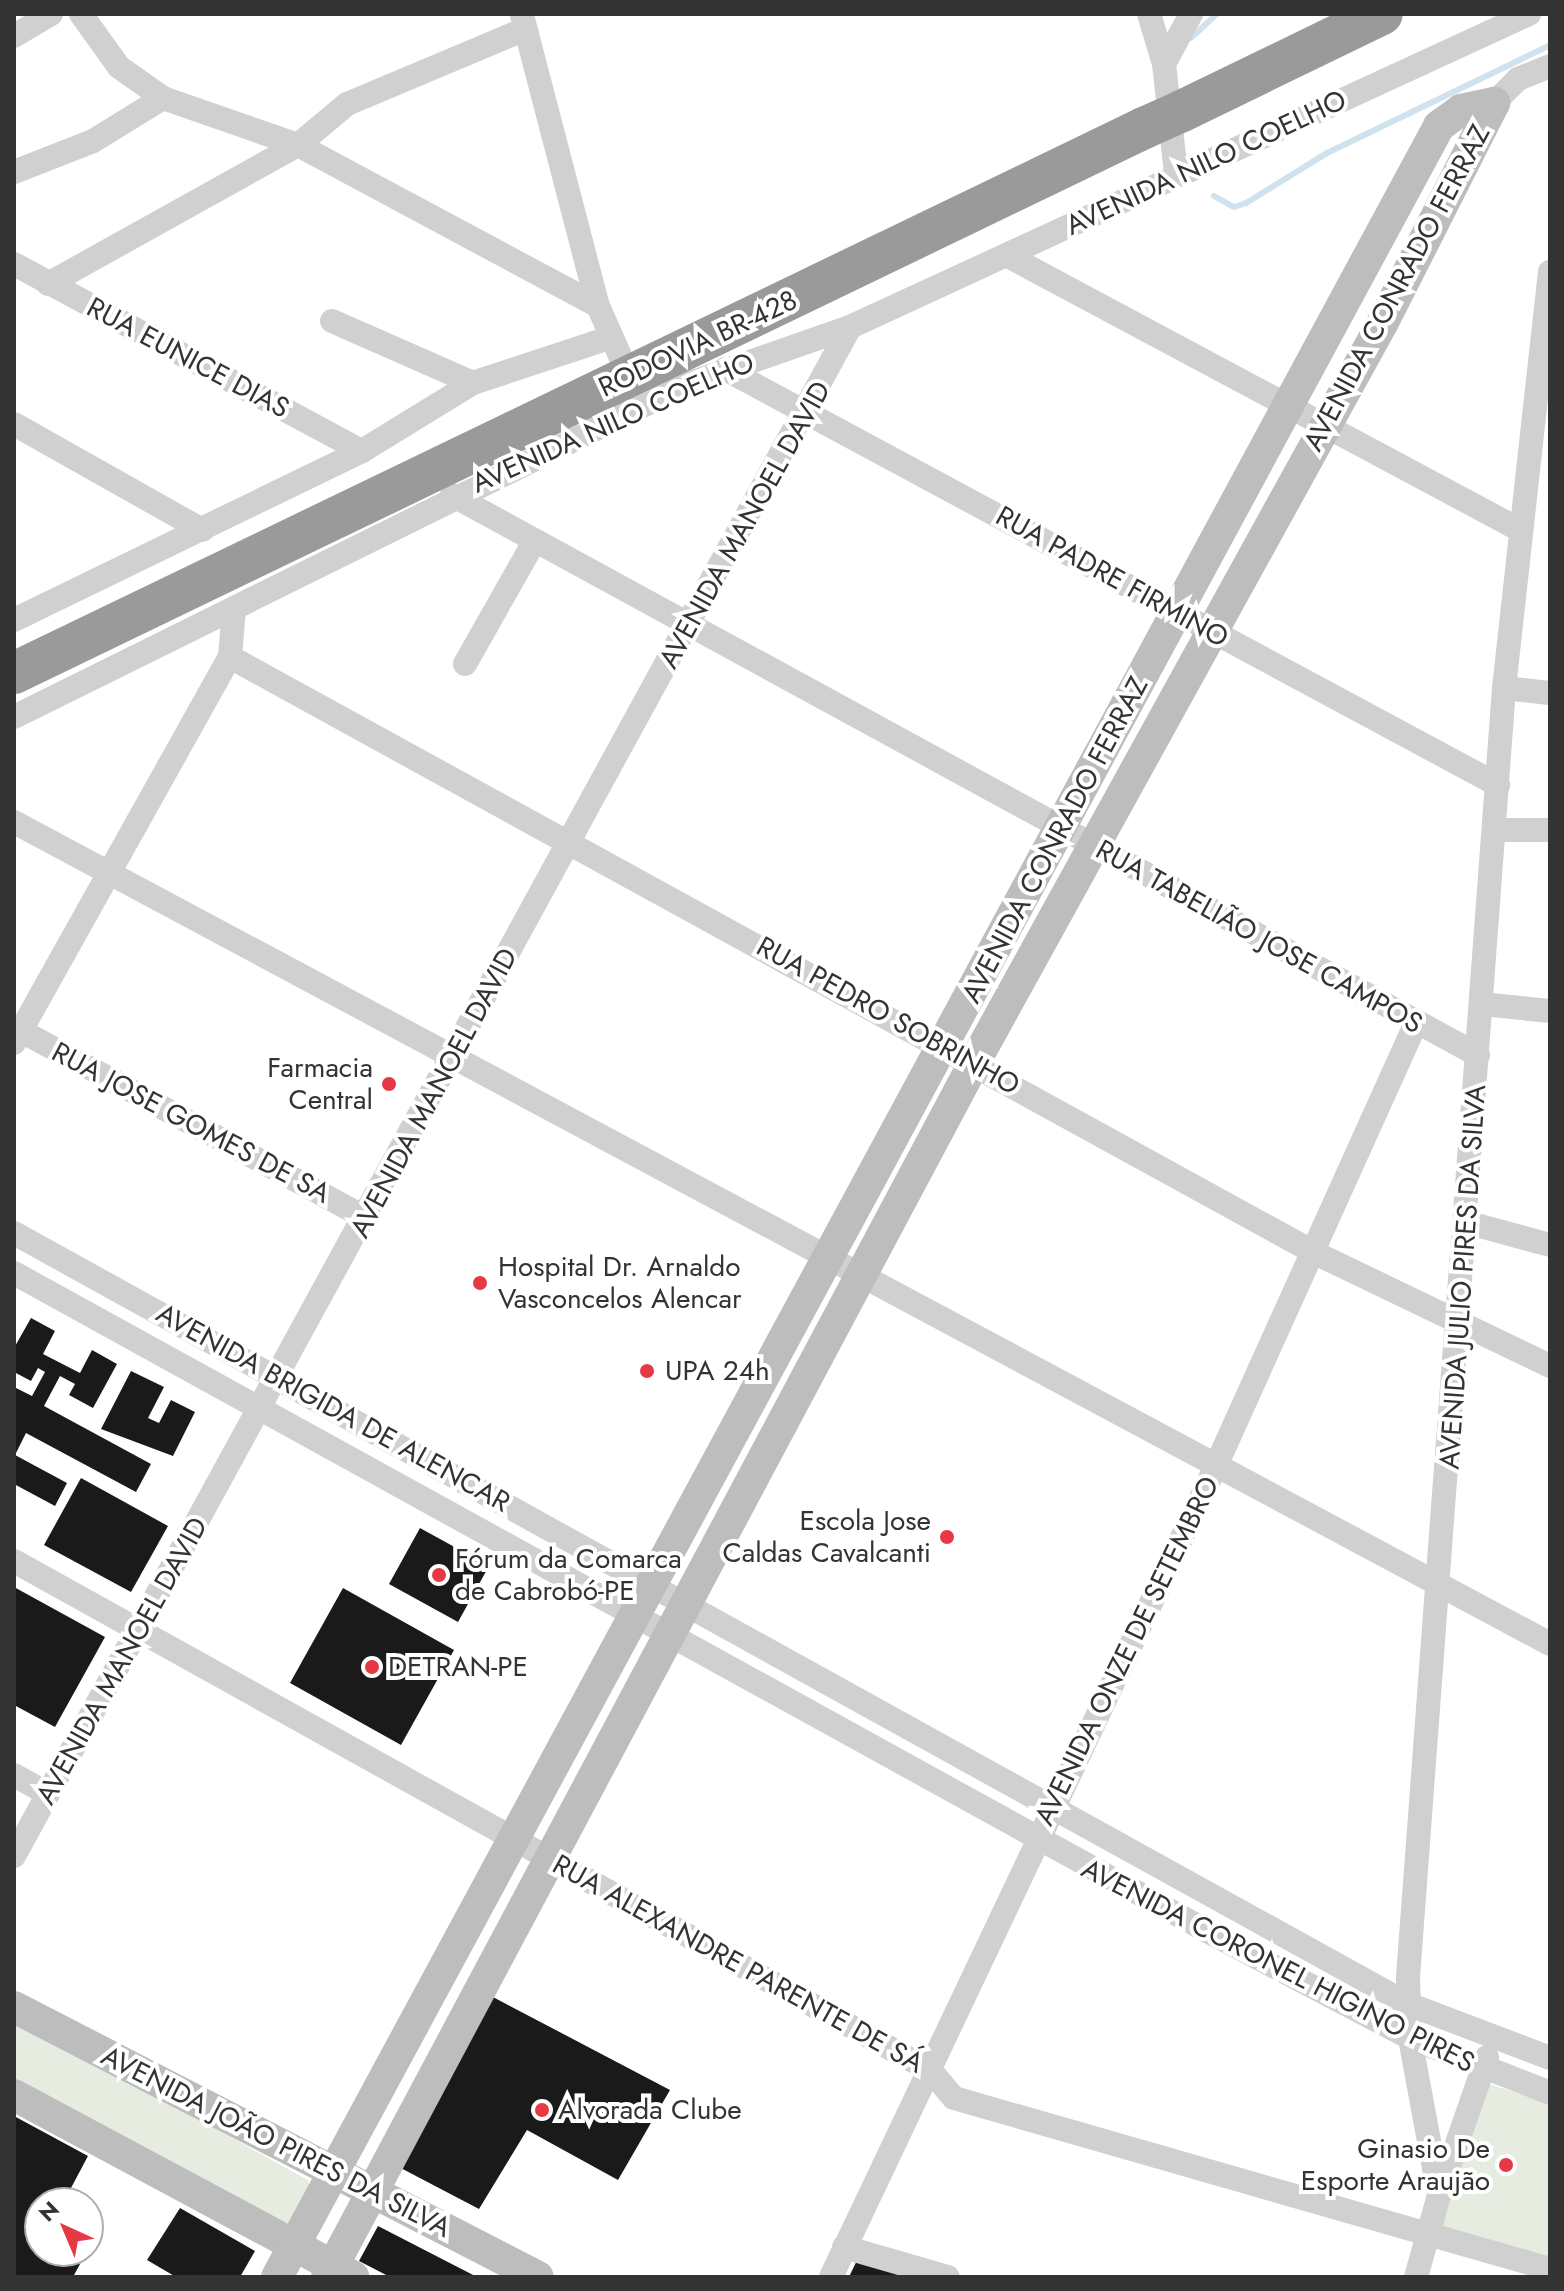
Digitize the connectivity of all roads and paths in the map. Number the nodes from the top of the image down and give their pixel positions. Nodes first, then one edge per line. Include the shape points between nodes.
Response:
1 (51, 14) edge
2 (81, 14) edge
3 (1149, 14) edge
4 (1191, 14) edge
5 (1382, 14) edge
6 (1529, 14) edge
7 (524, 21) edge
8 (14, 36) edge
9 (1164, 64) junction
10 (1550, 66) edge
11 (163, 98) junction
12 (1494, 103) junction
13 (298, 145) junction
14 (14, 172) edge
15 (1176, 174) junction
16 (1008, 256) junction
17 (1369, 259) junction
18 (14, 264) edge
19 (1550, 272) edge
20 (1406, 277) junction
21 (48, 284) junction
22 (598, 306) junction
23 (332, 321) dead end
24 (850, 327) junction
25 (612, 337) junction
26 (1544, 358) edge
27 (725, 369) junction
28 (629, 376) junction
29 (473, 383) junction
30 (1290, 404) junction
31 (809, 412) junction
32 (1327, 423) junction
33 (14, 424) edge
34 (362, 451) junction
35 (452, 495) junction
36 (202, 530) junction
37 (1520, 530) junction
38 (534, 542) junction
39 (234, 608) junction
40 (1178, 613) junction
41 (14, 620) edge
42 (691, 626) junction
43 (1211, 632) junction
44 (230, 657) junction
45 (465, 664) dead end
46 (14, 673) edge
47 (1504, 688) junction
48 (1550, 693) edge
49 (14, 717) edge
50 (1118, 725) junction
51 (1151, 743) junction
52 (1498, 785) junction
53 (14, 822) edge
54 (1062, 830) junction
55 (1496, 830) junction
56 (1550, 830) edge
57 (571, 843) junction
58 (1095, 847) junction
59 (110, 874) junction
60 (997, 950) junction
61 (1029, 964) junction
62 (1482, 1004) junction
63 (1550, 1011) edge
64 (1416, 1023) junction
65 (16, 1034) edge
66 (943, 1047) junction
67 (1478, 1055) junction
68 (451, 1059) junction
69 (974, 1063) junction
70 (885, 1155) junction
71 (919, 1170) junction
72 (367, 1219) junction
73 (1469, 1223) junction
74 (14, 1233) edge
75 (1550, 1245) edge
76 (1313, 1252) junction
77 (827, 1263) junction
78 (14, 1273) edge
79 (862, 1281) junction
80 (104, 1284) junction
81 (88, 1313) junction
82 (1461, 1317) junction
83 (1550, 1366) edge
84 (279, 1377) junction
85 (262, 1409) junction
86 (739, 1427) junction
87 (772, 1442) junction
88 (1215, 1468) junction
89 (498, 1498) junction
90 (482, 1531) junction
91 (14, 1561) edge
92 (653, 1582) junction
93 (1441, 1586) junction
94 (686, 1602) junction
95 (636, 1614) junction
96 (669, 1633) junction
97 (140, 1634) junction
98 (1550, 1644) edge
99 (863, 1703) junction
100 (573, 1730) junction
101 (847, 1732) junction
102 (608, 1745) junction
103 (14, 1775) edge
104 (47, 1793) junction
105 (1052, 1807) junction
106 (514, 1839) junction
107 (1036, 1840) junction
108 (14, 1856) edge
109 (548, 1857) junction
110 (1232, 1906) junction
111 (1218, 1937) junction
112 (1408, 2004) junction
113 (14, 2007) edge
114 (423, 2011) junction
115 (455, 2026) junction
116 (1410, 2038) junction
117 (1493, 2040) junction
118 (1550, 2058) edge
119 (931, 2071) junction
120 (1482, 2072) junction
121 (1550, 2093) edge
122 (14, 2095) edge
123 (336, 2170) junction
124 (373, 2190) junction
125 (1439, 2195) junction
126 (1431, 2232) junction
127 (295, 2244) junction
128 (844, 2247) junction
129 (1550, 2269) edge
130 (338, 2273) edge
131 (277, 2277) edge
132 (538, 2277) edge
133 (831, 2277) edge
134 (948, 2277) edge
135 (1416, 2277) edge

1 - 8 street
2 - 11 street via 119,67
3 - 9 street
4 - 9 street
5 - 28 highway, RODOVIA BR-428, bridge
6 - 15 street, AVENIDA NILO COELHO
7 - 13 street via 347,104
7 - 22 street
9 - 15 street
10 - 12 street via 1518,79
11 - 13 street
11 - 14 street via 93,141
12 - 17 street, AVENIDA CONRADO FERRAZ via 1461,110 1439,126
12 - 20 street, AVENIDA CONRADO FERRAZ
13 - 21 street
13 - 22 street
15 - 16 street, AVENIDA NILO COELHO
16 - 24 street, AVENIDA NILO COELHO
16 - 30 street
17 - 20 street
17 - 30 street, AVENIDA CONRADO FERRAZ
18 - 21 street, RUA EUNICE DIAS
19 - 26 street, AVENIDA JULIO PIRES DA SILVA
20 - 32 street, AVENIDA CONRADO FERRAZ
21 - 34 street, RUA EUNICE DIAS
22 - 25 street
23 - 29 street
24 - 27 street, AVENIDA NILO COELHO
24 - 31 street, AVENIDA MANOEL DAVID
25 - 28 street
25 - 29 street
26 - 37 street, AVENIDA JULIO PIRES DA SILVA
27 - 31 street, RUA PADRE FIRMINO
27 - 35 street, AVENIDA NILO COELHO
28 - 46 highway, RODOVIA BR-428
29 - 34 street
30 - 32 street
30 - 40 street, AVENIDA CONRADO FERRAZ
31 - 40 street, RUA PADRE FIRMINO
31 - 42 street, AVENIDA MANOEL DAVID
32 - 37 street
32 - 43 street, AVENIDA CONRADO FERRAZ
33 - 36 street
34 - 36 street
35 - 38 street, RUA TABELIÃO JOSE CAMPOS
35 - 39 street, AVENIDA NILO COELHO
36 - 41 street
37 - 47 street, AVENIDA JULIO PIRES DA SILVA
38 - 42 street, RUA TABELIÃO JOSE CAMPOS
38 - 45 street
39 - 44 street
39 - 49 street, AVENIDA NILO COELHO
40 - 43 street, RUA PADRE FIRMINO
40 - 50 street, AVENIDA CONRADO FERRAZ
42 - 54 street, RUA TABELIÃO JOSE CAMPOS
42 - 57 street, AVENIDA MANOEL DAVID
43 - 51 street, AVENIDA CONRADO FERRAZ
43 - 52 street, RUA PADRE FIRMINO
44 - 57 street, RUA PEDRO SOBRINHO
44 - 59 street
47 - 48 street
47 - 52 street, AVENIDA JULIO PIRES DA SILVA
50 - 51 street
50 - 54 street, AVENIDA CONRADO FERRAZ
51 - 58 street, AVENIDA CONRADO FERRAZ
52 - 55 street, AVENIDA JULIO PIRES DA SILVA
53 - 59 street
54 - 58 street, RUA TABELIÃO JOSE CAMPOS
54 - 60 street, AVENIDA CONRADO FERRAZ
55 - 56 street
55 - 62 street, AVENIDA JULIO PIRES DA SILVA
57 - 66 street, RUA PEDRO SOBRINHO
57 - 68 street, AVENIDA MANOEL DAVID
58 - 61 street, AVENIDA CONRADO FERRAZ
58 - 64 street, RUA TABELIÃO JOSE CAMPOS
59 - 65 street
59 - 68 street
60 - 61 street
60 - 66 street, AVENIDA CONRADO FERRAZ
61 - 69 street, AVENIDA CONRADO FERRAZ
62 - 63 street
62 - 67 street, AVENIDA JULIO PIRES DA SILVA
64 - 67 street, RUA TABELIÃO JOSE CAMPOS
64 - 76 street, AVENIDA ONZE DE SETEMBRO
65 - 72 street, RUA JOSE GOMES DE SA
66 - 69 street, RUA PEDRO SOBRINHO
66 - 70 street, AVENIDA CONRADO FERRAZ
67 - 73 street, AVENIDA JULIO PIRES DA SILVA
68 - 72 street, AVENIDA MANOEL DAVID
68 - 77 street
69 - 71 street, AVENIDA CONRADO FERRAZ
69 - 76 street, RUA PEDRO SOBRINHO
70 - 71 street
70 - 77 street, AVENIDA CONRADO FERRAZ
71 - 79 street, AVENIDA CONRADO FERRAZ
72 - 84 street, AVENIDA MANOEL DAVID
73 - 75 street
73 - 82 street, AVENIDA JULIO PIRES DA SILVA
74 - 80 street, AVENIDA BRIGIDA DE ALENCAR
76 - 82 street, RUA PEDRO SOBRINHO
76 - 88 street, AVENIDA ONZE DE SETEMBRO
77 - 79 street
77 - 86 street, AVENIDA CONRADO FERRAZ
78 - 81 street, AVENIDA BRIGIDA DE ALENCAR
79 - 87 street, AVENIDA CONRADO FERRAZ
79 - 88 street
80 - 81 street
80 - 84 street, AVENIDA BRIGIDA DE ALENCAR
81 - 85 street, AVENIDA BRIGIDA DE ALENCAR
82 - 83 street, RUA PEDRO SOBRINHO
82 - 93 street, AVENIDA JULIO PIRES DA SILVA
84 - 85 street, AVENIDA MANOEL DAVID
84 - 89 street, AVENIDA BRIGIDA DE ALENCAR
85 - 90 street, AVENIDA BRIGIDA DE ALENCAR
85 - 97 street, AVENIDA MANOEL DAVID
86 - 87 street
86 - 92 street, AVENIDA CONRADO FERRAZ
87 - 94 street, AVENIDA CONRADO FERRAZ
88 - 93 street
88 - 105 street, AVENIDA ONZE DE SETEMBRO
89 - 90 street
89 - 92 street, AVENIDA BRIGIDA DE ALENCAR
90 - 95 street, AVENIDA BRIGIDA DE ALENCAR
91 - 97 street, RUA ALEXANDRE PARENTE DE SÁ
92 - 94 street, AVENIDA CORONEL HIGINO PIRES
92 - 95 street, AVENIDA CONRADO FERRAZ
93 - 98 street
93 - 112 street, AVENIDA JULIO PIRES DA SILVA
94 - 96 street, AVENIDA CONRADO FERRAZ
94 - 99 street, AVENIDA CORONEL HIGINO PIRES
95 - 96 street, AVENIDA CORONEL HIGINO PIRES
95 - 100 street, AVENIDA CONRADO FERRAZ
96 - 101 street, AVENIDA CORONEL HIGINO PIRES
96 - 102 street, AVENIDA CONRADO FERRAZ
97 - 104 street, AVENIDA MANOEL DAVID
97 - 106 street, RUA ALEXANDRE PARENTE DE SÁ
99 - 101 street
99 - 105 street, AVENIDA CORONEL HIGINO PIRES
100 - 102 street
100 - 106 street, AVENIDA CONRADO FERRAZ
101 - 107 street, AVENIDA CORONEL HIGINO PIRES
102 - 109 street, AVENIDA CONRADO FERRAZ
103 - 104 street
104 - 108 street, AVENIDA MANOEL DAVID
105 - 107 street, AVENIDA ONZE DE SETEMBRO
105 - 110 street, AVENIDA CORONEL HIGINO PIRES
106 - 109 street, RUA ALEXANDRE PARENTE DE SÁ
106 - 114 street, AVENIDA CONRADO FERRAZ
107 - 111 street, AVENIDA CORONEL HIGINO PIRES
107 - 119 street, AVENIDA ONZE DE SETEMBRO
109 - 115 street, AVENIDA CONRADO FERRAZ
109 - 119 street, RUA ALEXANDRE PARENTE DE SÁ
110 - 111 street
110 - 112 street, AVENIDA CORONEL HIGINO PIRES
111 - 116 street, AVENIDA CORONEL HIGINO PIRES
112 - 116 street, AVENIDA JULIO PIRES DA SILVA
112 - 117 street, AVENIDA CORONEL HIGINO PIRES
113 - 123 street, AVENIDA JOÃO PIRES DA SILVA
114 - 115 street
114 - 123 street, AVENIDA CONRADO FERRAZ
115 - 124 street, AVENIDA CONRADO FERRAZ
116 - 120 street, AVENIDA CORONEL HIGINO PIRES
116 - 125 street, AVENIDA JULIO PIRES DA SILVA
117 - 118 street, AVENIDA CORONEL HIGINO PIRES
117 - 120 street
119 - 126 street, RUA ALEXANDRE PARENTE DE SÁ via 954,2098 993,2111
119 - 128 street, AVENIDA ONZE DE SETEMBRO
120 - 121 street, AVENIDA CORONEL HIGINO PIRES
120 - 125 street
122 - 127 street
123 - 124 street, AVENIDA JOÃO PIRES DA SILVA
123 - 127 street, AVENIDA CONRADO FERRAZ
124 - 130 street, AVENIDA CONRADO FERRAZ
124 - 132 street, AVENIDA JOÃO PIRES DA SILVA
125 - 126 street, AVENIDA JULIO PIRES DA SILVA
126 - 129 street, RUA ALEXANDRE PARENTE DE SÁ
126 - 135 street, AVENIDA JULIO PIRES DA SILVA
127 - 130 street
127 - 131 street, AVENIDA CONRADO FERRAZ
128 - 133 street, AVENIDA ONZE DE SETEMBRO
128 - 134 street

